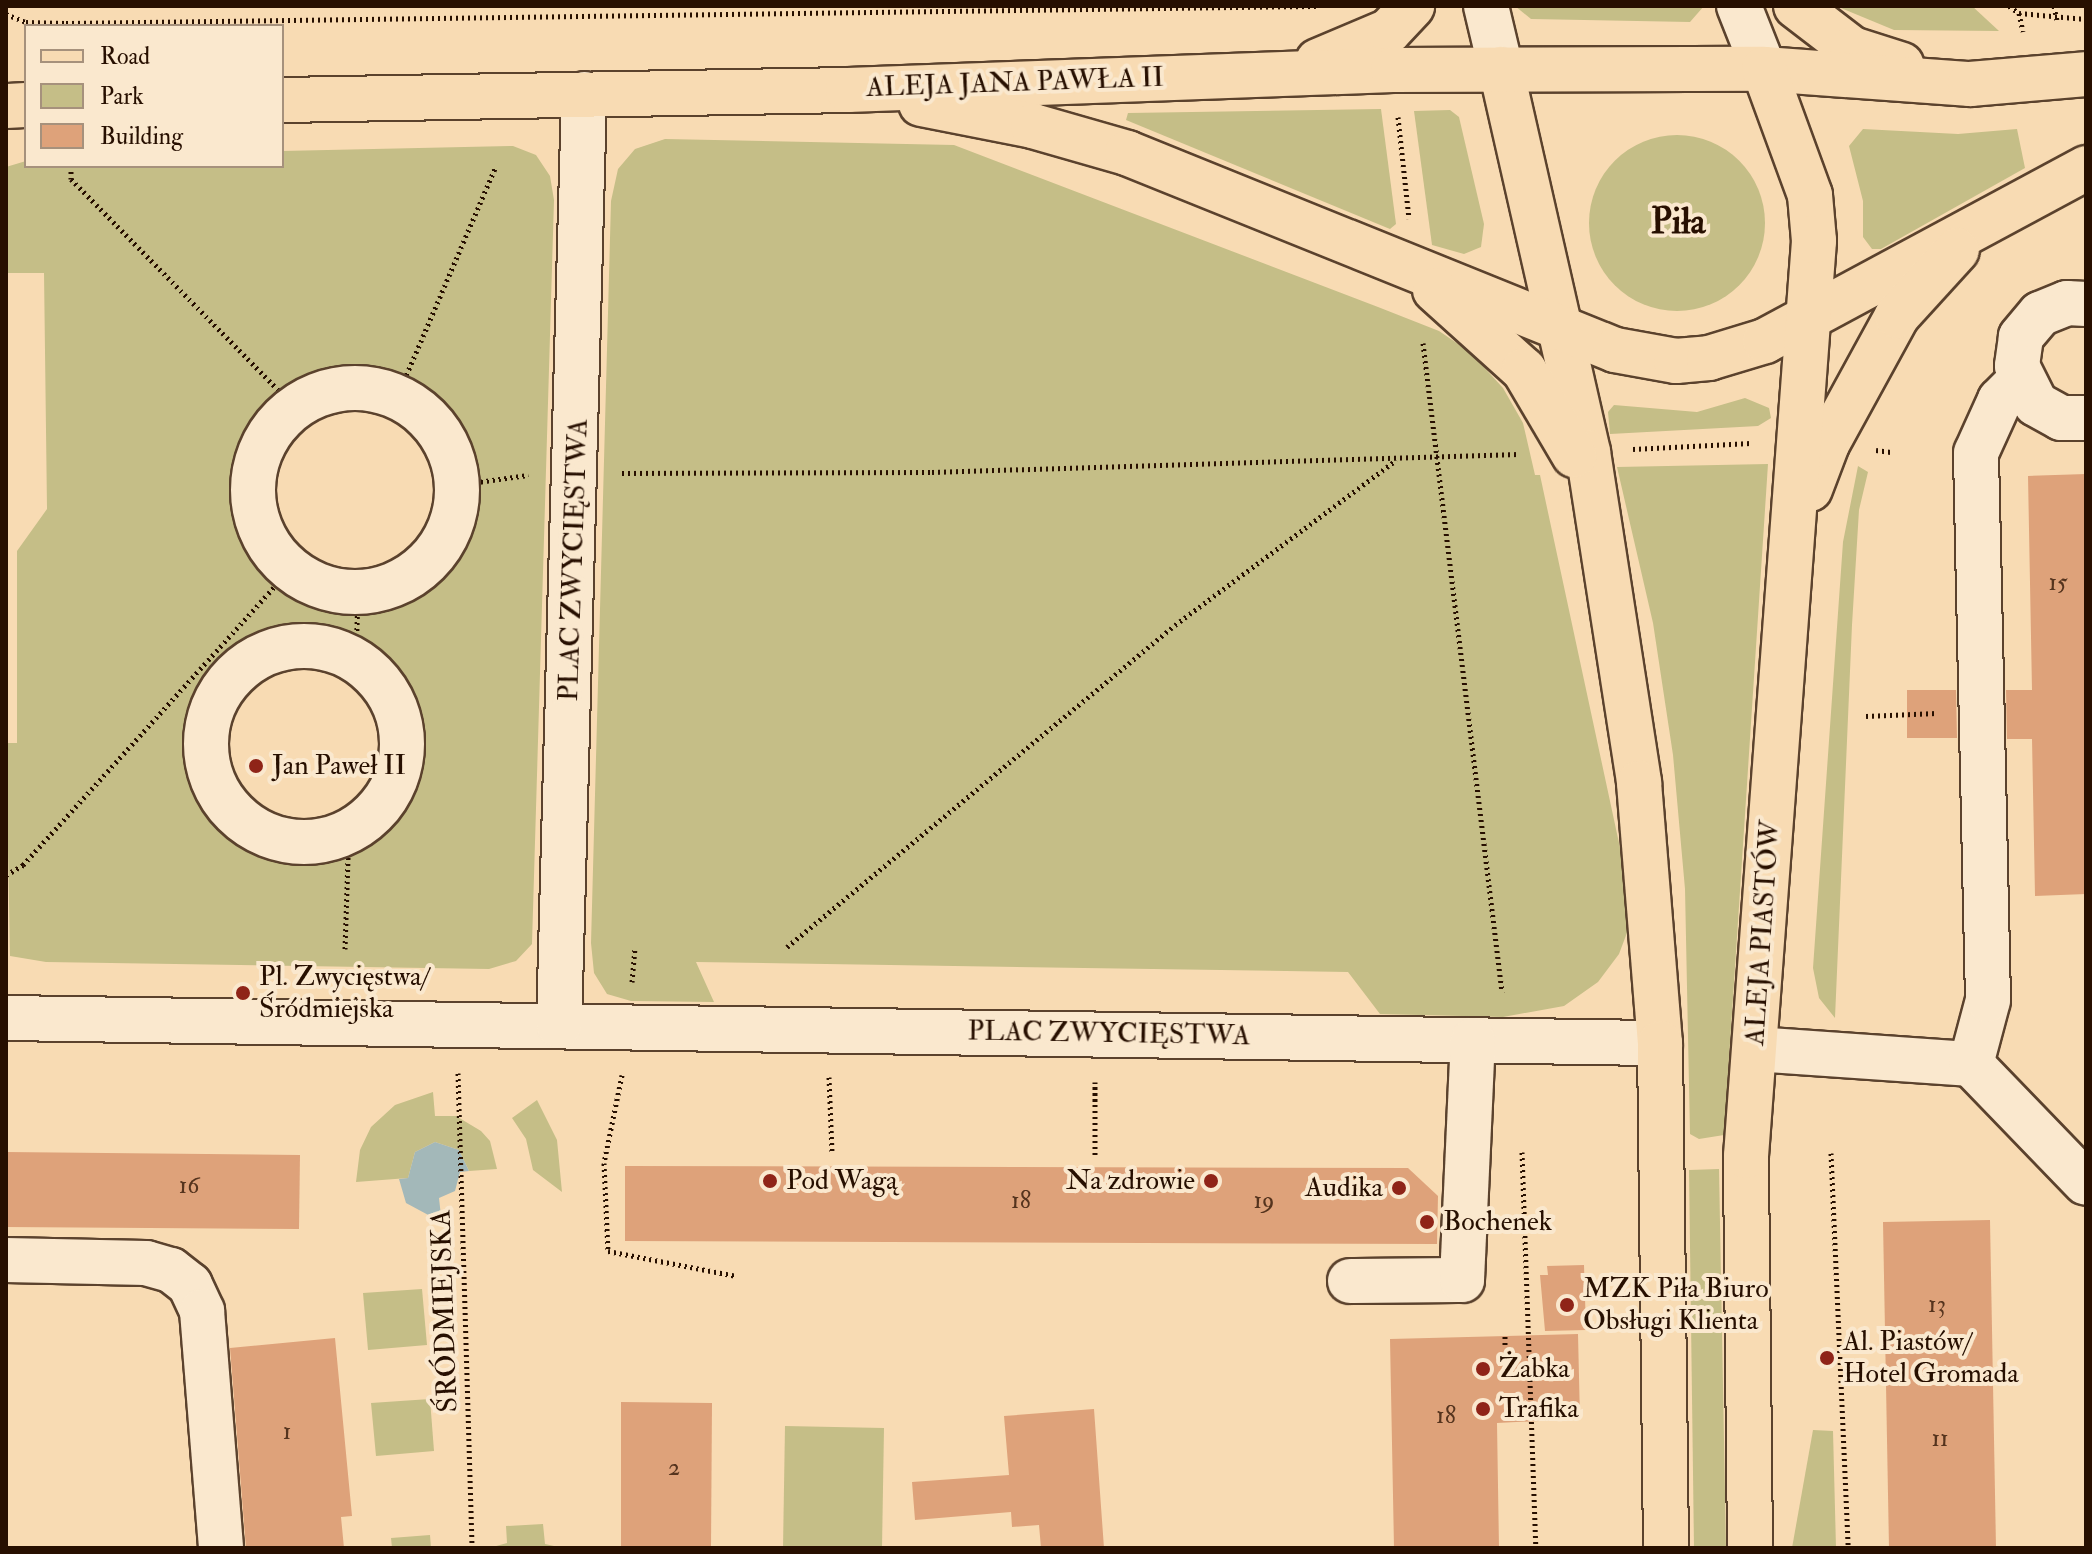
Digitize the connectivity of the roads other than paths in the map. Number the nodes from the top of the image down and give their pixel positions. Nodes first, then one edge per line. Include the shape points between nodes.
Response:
1 (1412, 6) edge
2 (1486, 6) edge
3 (1739, 6) edge
4 (1796, 6) edge
5 (1501, 69) junction
6 (1764, 69) junction
7 (1269, 74) junction
8 (2086, 74) edge
9 (1970, 84) junction
10 (848, 90) junction
11 (584, 94) junction
12 (284, 100) edge
13 (2086, 168) edge
14 (2014, 205) junction
15 (1415, 273) junction
16 (2086, 304) edge
17 (1806, 320) junction
18 (1559, 326) junction
19 (2020, 380) junction
20 (2086, 418) edge
21 (1814, 442) junction
22 (1580, 452) junction
23 (358, 593) joint
24 (356, 660) joint
25 (6, 1018) edge
26 (559, 1026) junction
27 (1491, 1040) junction
28 (1660, 1043) junction
29 (1755, 1049) junction
30 (1971, 1064) junction
31 (2086, 1183) edge
32 (6, 1260) edge
33 (1350, 1281) dead end
34 (221, 1548) edge
35 (1666, 1548) edge
36 (1750, 1548) edge

1 - 7 main road via 1389,31 1358,47
2 - 5 street
3 - 6 street
4 - 9 main road via 1852,49
5 - 6 main road, ALEJA JANA PAWŁA II
5 - 7 main road, ALEJA JANA PAWŁA II
5 - 18 main road
6 - 9 main road
6 - 17 main road via 1810,195 1814,241
7 - 10 main road, ALEJA JANA PAWŁA II
8 - 9 main road
10 - 11 main road
10 - 15 main road, ALEJA JANA PAWŁA II via 1033,126 1127,153 1372,248
11 - 12 main road
11 - 26 street, PLAC ZWYCIĘSTWA
13 - 14 main road
14 - 17 main road
14 - 21 main road via 1949,257 1897,316
15 - 18 main road, ALEJA JANA PAWŁA II
15 - 22 main road via 1524,370
16 - 19 street via 2052,307 2029,325 2017,351
17 - 18 main road, ALEJA JANA PAWŁA II via 1735,351 1676,361 1615,350
17 - 21 main road
18 - 22 main road
19 - 20 street via 2026,393 2048,412
19 - 30 street via 2000,400 1976,453 1988,1000
21 - 29 main road, ALEJA PIASTÓW via 1793,544
22 - 28 main road via 1602,546 1639,783
23 - 23 street via 398,583 430,560 451,525 457,485 440,433 397,397 345,389 295,407 268,436 252,487 259,526 290,570 322,587
24 - 24 street via 304,646 283,648 253,660 221,690 205,741 218,793 256,830 297,842 349,831 387,797 402,748 390,697
25 - 26 street, PLAC ZWYCIĘSTWA
26 - 27 street, PLAC ZWYCIĘSTWA
27 - 28 street, PLAC ZWYCIĘSTWA
27 - 33 street via 1462,1280
28 - 35 main road
29 - 30 street
29 - 36 main road, ALEJA PIASTÓW via 1745,1251
30 - 31 street
32 - 34 street via 146,1263 171,1270 190,1285 202,1311

